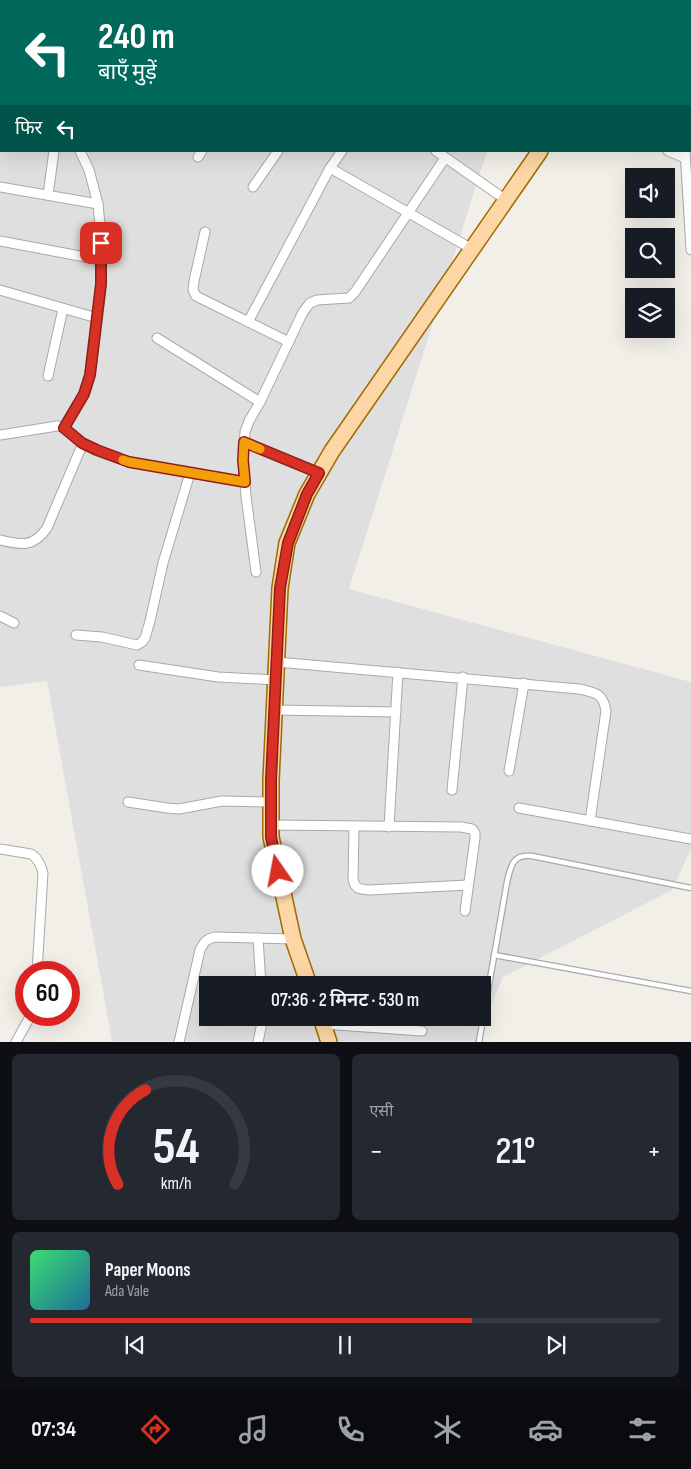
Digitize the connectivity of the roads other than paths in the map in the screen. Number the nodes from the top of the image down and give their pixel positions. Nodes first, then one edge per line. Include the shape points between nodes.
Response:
1 (54, 152) edge
2 (80, 152) edge
3 (277, 152) edge
4 (341, 152) edge
5 (437, 152) edge
6 (539, 152) edge
7 (685, 154) edge
8 (445, 158) junction
9 (330, 168) junction
10 (0, 187) edge
11 (253, 188) dead end
12 (48, 195) junction
13 (506, 200) junction
14 (98, 204) junction
15 (408, 213) junction
16 (205, 232) dead end
17 (0, 241) edge
18 (472, 249) junction
19 (691, 250) edge
20 (101, 260) junction
21 (0, 290) edge
22 (64, 309) junction
23 (97, 318) junction
24 (248, 322) junction
25 (157, 338) dead end
26 (289, 342) junction
27 (48, 376) dead end
28 (260, 402) junction
29 (64, 428) junction
30 (0, 435) edge
31 (244, 442) junction
32 (82, 443) junction
33 (190, 473) junction
34 (319, 473) junction
35 (245, 482) junction
36 (0, 540) edge
37 (256, 572) dead end
38 (0, 616) edge
39 (14, 623) dead end
40 (76, 635) dead end
41 (277, 662) junction
42 (139, 665) dead end
43 (398, 672) junction
44 (463, 677) junction
45 (276, 680) junction
46 (524, 683) junction
47 (274, 710) junction
48 (396, 712) junction
49 (509, 771) dead end
50 (452, 790) dead end
51 (128, 802) dead end
52 (271, 802) junction
53 (519, 808) dead end
54 (590, 821) junction
55 (271, 826) junction
56 (354, 827) junction
57 (390, 827) junction
58 (691, 839) edge
59 (0, 849) edge
60 (468, 885) junction
61 (691, 888) edge
62 (465, 911) dead end
63 (258, 938) junction
64 (292, 939) junction
65 (494, 955) junction
66 (38, 961) edge
67 (260, 976) edge
68 (306, 976) edge
69 (691, 991) edge
70 (24, 1026) edge
71 (261, 1026) edge
72 (324, 1026) edge
73 (372, 1026) edge
74 (422, 1031) dead end
75 (16, 1042) edge
76 (179, 1042) edge
77 (258, 1042) edge
78 (329, 1042) edge
79 (479, 1042) edge

1 - 12 street
2 - 14 street
3 - 11 street
4 - 9 street
5 - 8 street
6 - 13 main road
7 - 19 street
8 - 13 street
8 - 15 street
9 - 15 street
9 - 24 street
10 - 12 street
12 - 14 street
13 - 18 main road
14 - 20 street
15 - 18 street
15 - 26 street via 355,292 349,298 310,303
16 - 24 street via 193,290 196,296
17 - 20 street
18 - 34 main road
20 - 23 street
21 - 22 street
22 - 23 street
22 - 27 street
23 - 29 street via 90,375 84,394
24 - 26 street
25 - 28 street
26 - 28 street
28 - 31 street via 249,421
29 - 30 street via 57,426
29 - 32 street
31 - 34 street
31 - 35 street
32 - 33 street via 129,462
32 - 36 street via 42,536 20,544
33 - 35 street
33 - 40 street via 145,638 133,644
34 - 41 main road via 288,543 280,588
35 - 37 street
38 - 39 street
41 - 43 street
41 - 45 main road
42 - 45 street via 218,678
43 - 44 street
43 - 48 street
44 - 46 street
44 - 50 street
45 - 47 main road
46 - 49 street
46 - 54 street via 596,692 604,700 606,711
47 - 48 street
47 - 52 main road
48 - 57 street
51 - 52 street via 179,809 222,801
52 - 55 main road
53 - 54 street
54 - 58 street
55 - 56 street
55 - 64 main road
56 - 57 street
56 - 60 street via 353,879 356,888
57 - 60 street via 472,829 475,838
59 - 66 street via 36,856 41,866
60 - 62 street
61 - 65 lane via 522,856 512,864
63 - 64 street
63 - 67 street
63 - 76 street via 215,937 204,941
64 - 68 main road
65 - 69 lane
65 - 79 lane
70 - 75 street
71 - 77 street
72 - 78 main road
73 - 74 street

